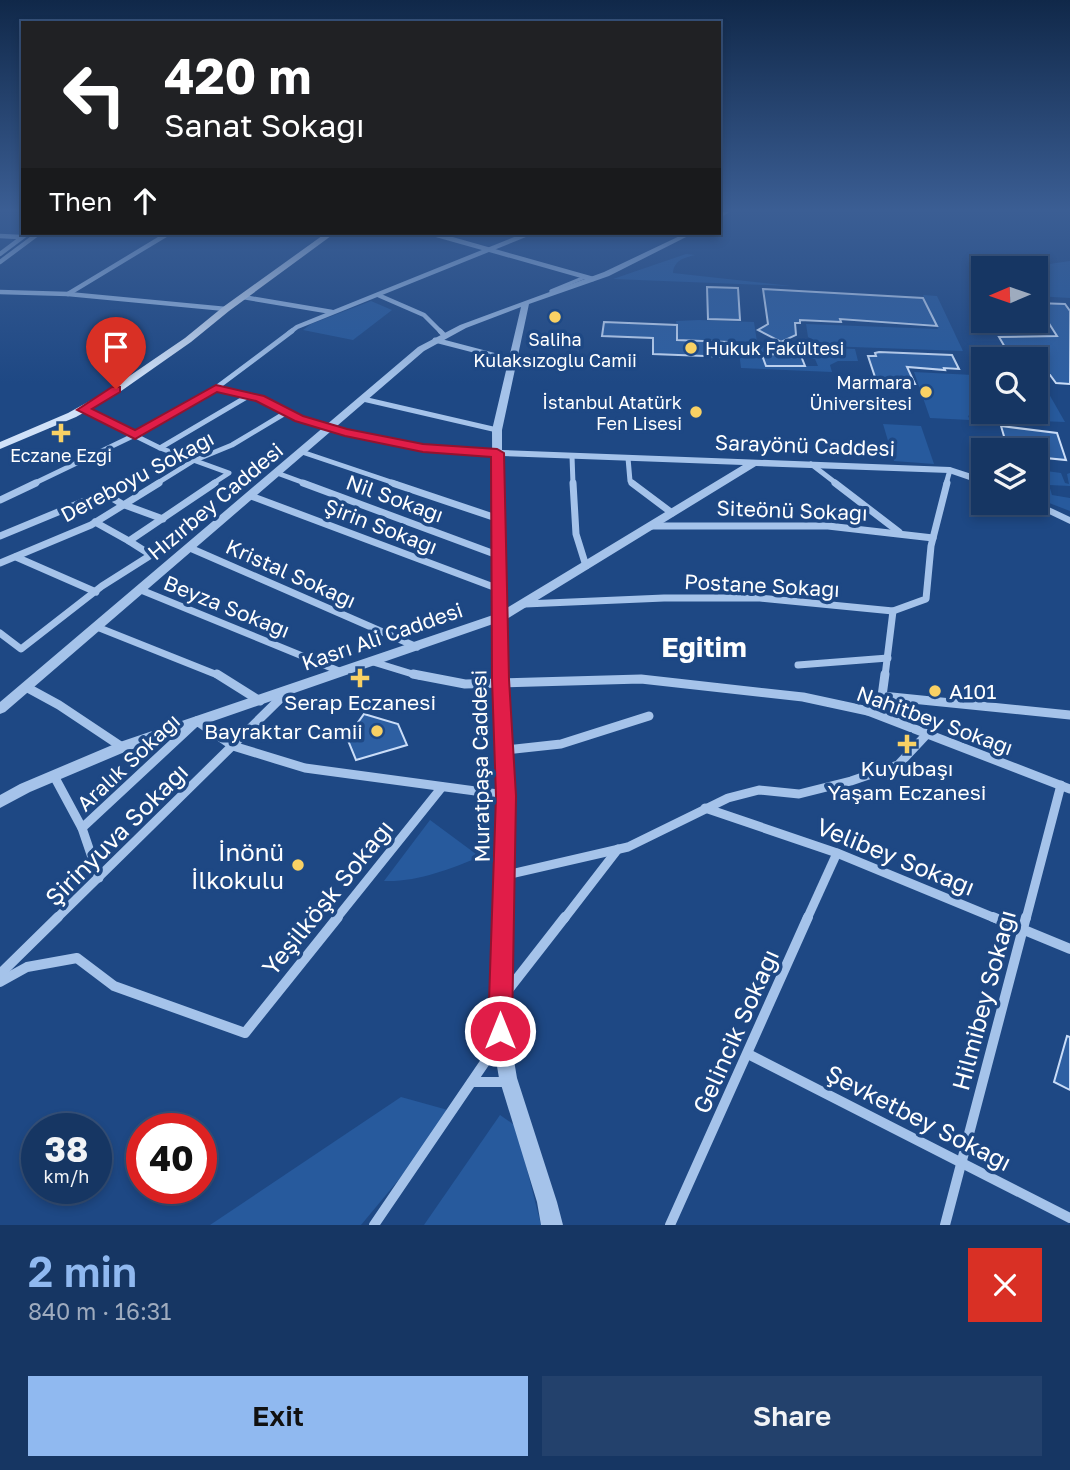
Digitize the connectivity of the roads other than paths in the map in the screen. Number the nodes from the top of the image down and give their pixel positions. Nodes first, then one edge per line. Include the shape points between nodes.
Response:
1 (109, 269) edge
2 (274, 269) edge
3 (281, 269) edge
4 (442, 269) edge
5 (558, 269) edge
6 (612, 269) edge
7 (589, 278) junction
8 (551, 291) dead end
9 (0, 292) edge
10 (68, 294) junction
11 (557, 294) dead end
12 (377, 295) junction
13 (243, 297) junction
14 (526, 303) junction
15 (221, 308) junction
16 (333, 312) junction
17 (439, 337) junction
18 (512, 360) junction
19 (216, 388) junction
20 (250, 395) junction
21 (363, 399) junction
22 (83, 410) junction
23 (287, 412) junction
24 (330, 428) junction
25 (497, 430) junction
26 (135, 435) junction
27 (0, 439) edge
28 (0, 446) edge
29 (160, 448) junction
30 (302, 452) junction
31 (497, 453) junction
32 (572, 456) junction
33 (628, 458) junction
34 (193, 461) junction
35 (755, 462) junction
36 (811, 464) junction
37 (950, 470) junction
38 (277, 473) junction
39 (971, 477) edge
40 (251, 496) junction
41 (0, 500) edge
42 (122, 504) junction
43 (1048, 511) edge
44 (672, 513) junction
45 (163, 519) junction
46 (499, 519) junction
47 (1070, 521) edge
48 (95, 522) junction
49 (650, 526) junction
50 (900, 532) junction
51 (0, 536) edge
52 (933, 538) junction
53 (128, 541) junction
54 (190, 548) junction
55 (500, 556) junction
56 (16, 557) junction
57 (0, 563) edge
58 (586, 566) junction
59 (500, 589) junction
60 (141, 590) junction
61 (96, 592) junction
62 (524, 604) junction
63 (893, 611) junction
64 (501, 617) junction
65 (97, 626) junction
66 (0, 633) edge
67 (418, 647) junction
68 (888, 658) junction
69 (370, 661) junction
70 (799, 665) dead end
71 (339, 671) junction
72 (502, 683) junction
73 (26, 687) junction
74 (288, 691) junction
75 (883, 696) junction
76 (260, 701) junction
77 (0, 709) edge
78 (868, 711) junction
79 (1070, 715) edge
80 (649, 716) dead end
81 (197, 721) junction
82 (927, 734) junction
83 (233, 746) junction
84 (122, 747) junction
85 (506, 750) junction
86 (54, 776) junction
87 (442, 787) junction
88 (1065, 787) edge
89 (506, 796) junction
90 (0, 802) edge
91 (704, 808) junction
92 (82, 828) junction
93 (618, 849) junction
94 (838, 853) junction
95 (506, 875) junction
96 (99, 878) junction
97 (1023, 929) junction
98 (1070, 949) edge
99 (0, 974) edge
100 (0, 982) edge
101 (500, 1000) junction
102 (501, 1039) junction
103 (748, 1054) junction
104 (472, 1082) junction
105 (509, 1083) junction
106 (962, 1162) junction
107 (1070, 1218) edge
108 (374, 1225) edge
109 (552, 1225) edge
110 (670, 1225) edge
111 (945, 1225) edge

1 - 10 street
2 - 15 main road
3 - 13 main road
4 - 12 street
5 - 7 street
6 - 7 street, Hızırbey Caddesi
7 - 8 street, Hızırbey Caddesi
7 - 14 street, Hızırbey Caddesi
9 - 10 street
10 - 15 street
11 - 14 street, Hızırbey Caddesi
12 - 16 street
12 - 17 street via 424,315
13 - 15 main road
13 - 16 street
14 - 17 street, Hızırbey Caddesi
14 - 18 street, Muratpaşa Caddesi
15 - 22 main road via 167,355
15 - 27 main road via 69,409
16 - 19 street via 297,327
17 - 18 street
17 - 21 street, Hızırbey Caddesi
18 - 25 street, Muratpaşa Caddesi
19 - 20 street
19 - 26 street
20 - 23 street
20 - 29 street
21 - 24 street, Hızırbey Caddesi
21 - 25 street
22 - 26 street
22 - 28 main road
23 - 24 street
23 - 34 street, Dereboyu Sokağı via 232,445
24 - 30 street, Hızırbey Caddesi
24 - 31 street via 423,448
25 - 31 street, Muratpaşa Caddesi
26 - 29 street
26 - 41 street
29 - 34 street
30 - 38 street, Hızırbey Caddesi
30 - 46 street
31 - 32 street, Sarayönü Caddesi
31 - 46 street, Muratpaşa Caddesi
32 - 33 street, Sarayönü Caddesi
32 - 58 street via 576,534
33 - 35 street, Sarayönü Caddesi
33 - 44 street via 630,481
34 - 42 street, Dereboyu Sokağı
34 - 45 street via 229,474
35 - 36 street, Sarayönü Caddesi
35 - 44 street, Kasrı Ali Caddesi
36 - 37 street, Sarayönü Caddesi
36 - 50 street
37 - 39 street, Sarayönü Caddesi
37 - 52 street
38 - 40 street, Hızırbey Caddesi
38 - 55 street, Nil Sokağı
40 - 54 street, Hızırbey Caddesi
40 - 59 street, Şirin Sokağı
42 - 45 street
42 - 48 street, Dereboyu Sokağı
42 - 51 street via 104,493
43 - 47 street
44 - 49 street, Kasrı Ali Caddesi
45 - 53 street
46 - 55 street, Muratpaşa Caddesi
48 - 53 street
48 - 56 street, Dereboyu Sokağı
49 - 50 street, Siteönü Sokağı via 841,525
49 - 58 street, Kasrı Ali Caddesi
50 - 52 street, Siteönü Sokağı
52 - 63 street via 926,599
53 - 61 street via 151,555
54 - 60 street, Hızırbey Caddesi
54 - 67 street, Kristal Sokağı
55 - 59 street, Muratpaşa Caddesi
56 - 57 street, Dereboyu Sokağı
56 - 61 street
58 - 62 street, Kasrı Ali Caddesi
59 - 64 street, Muratpaşa Caddesi
60 - 65 street, Hızırbey Caddesi
60 - 71 street, Beyza Sokağı
61 - 66 street via 21,649
62 - 63 street, Postane Sokağı via 760,598
62 - 64 street, Kasrı Ali Caddesi
63 - 68 street
64 - 67 street, Kasrı Ali Caddesi
64 - 72 street, Muratpaşa Caddesi
65 - 73 street, Hızırbey Caddesi
65 - 76 street via 210,670
67 - 69 street, Kasrı Ali Caddesi
68 - 70 street
68 - 75 street
69 - 71 street, Kasrı Ali Caddesi
69 - 72 street, Nahitbey Sokağı via 465,684
71 - 74 street, Kasrı Ali Caddesi
72 - 78 street, Nahitbey Sokağı via 641,679 803,698
72 - 85 street, Muratpaşa Caddesi
73 - 77 street, Hızırbey Caddesi
73 - 84 street
74 - 76 street, Kasrı Ali Caddesi
74 - 83 street, Şirinyuva Sokağı
75 - 78 street
75 - 79 street
76 - 81 street, Kasrı Ali Caddesi
78 - 82 street, Nahitbey Sokağı
80 - 85 street via 561,744
81 - 83 street
81 - 84 street, Kasrı Ali Caddesi
81 - 92 street, Aralık Sokağı
82 - 88 street, Nahitbey Sokağı
82 - 91 street via 898,765 851,781 799,794 759,790
83 - 87 street via 305,768
83 - 96 street, Şirinyuva Sokağı
84 - 86 street, Kasrı Ali Caddesi
85 - 89 street, Muratpaşa Caddesi
86 - 90 street, Kasrı Ali Caddesi
86 - 92 street
87 - 89 street
87 - 100 street, Yeşilköşk Sokağı via 245,1033 114,986 77,958 27,967
88 - 97 street, Hilmibey Sokağı
89 - 95 street, Muratpaşa Caddesi
91 - 93 street
91 - 94 street, Velibey Sokağı
92 - 96 street
93 - 95 street
93 - 101 street
94 - 97 street, Velibey Sokağı
94 - 103 street, Gelincik Sokağı
95 - 101 street, Muratpaşa Caddesi
96 - 99 street, Şirinyuva Sokağı
97 - 98 street, Velibey Sokağı
97 - 106 street, Hilmibey Sokağı
101 - 102 street, Muratpaşa Caddesi
102 - 104 street
102 - 105 street, Muratpaşa Caddesi
103 - 106 street, Şevketbey Sokağı
103 - 110 street, Gelincik Sokağı
104 - 105 street
104 - 108 street
105 - 109 street, Muratpaşa Caddesi
106 - 107 street, Şevketbey Sokağı
106 - 111 street, Hilmibey Sokağı

